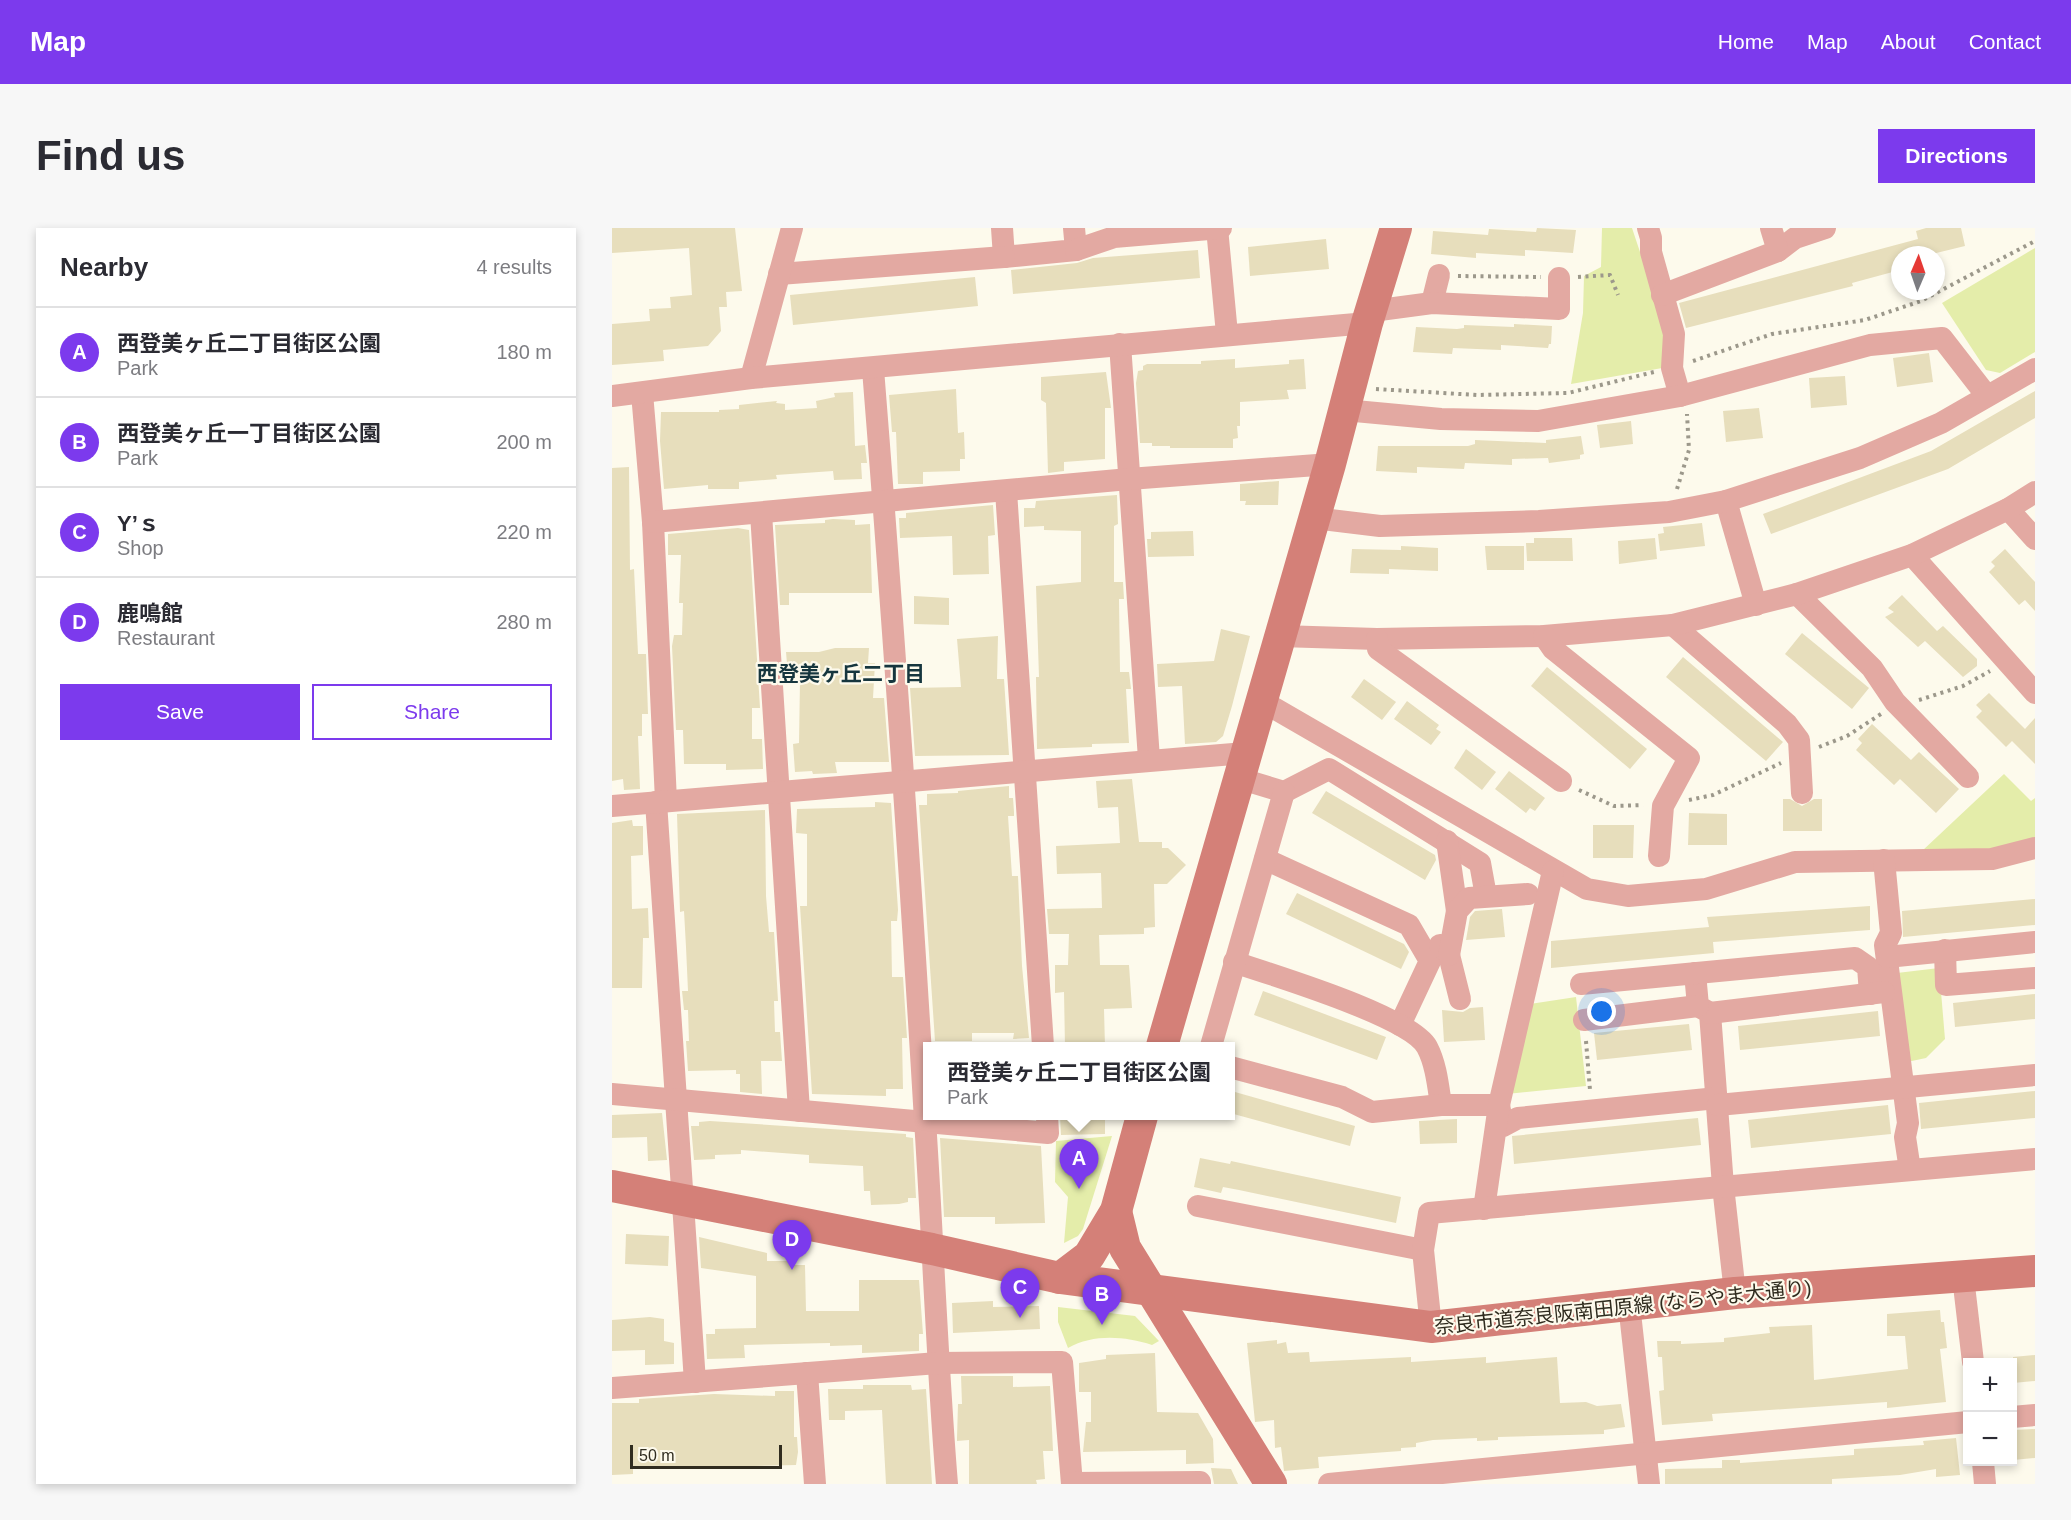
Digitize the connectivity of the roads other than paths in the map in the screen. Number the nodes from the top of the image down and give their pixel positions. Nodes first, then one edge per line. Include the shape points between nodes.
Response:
1 (792, 228) edge
2 (1002, 228) edge
3 (1218, 228) edge
4 (1396, 228) edge
5 (1648, 228) edge
6 (1771, 228) edge
7 (1825, 228) edge
8 (1075, 239) edge
9 (1778, 251) junction
10 (1004, 256) junction
11 (779, 274) junction
12 (1439, 275) road end
13 (1560, 278) road end
14 (1662, 295) junction
15 (1432, 303) junction
16 (1370, 317) junction
17 (1227, 334) junction
18 (1120, 344) junction
19 (873, 369) junction
20 (2035, 369) edge
21 (751, 378) junction
22 (642, 393) junction
23 (612, 396) edge
24 (1680, 396) junction
25 (1987, 396) junction
26 (1354, 399) junction
27 (1330, 464) junction
28 (1129, 479) junction
29 (1006, 491) junction
30 (2035, 492) edge
31 (884, 501) junction
32 (1726, 501) junction
33 (2008, 509) junction
34 (761, 513) junction
35 (1314, 518) junction
36 (653, 522) junction
37 (2035, 539) edge
38 (1912, 555) junction
39 (1797, 594) junction
40 (1756, 605) junction
41 (1673, 625) junction
42 (1280, 636) junction
43 (1544, 636) junction
44 (1377, 639) junction
45 (2035, 693) edge
46 (1260, 700) junction
47 (1149, 759) junction
48 (1241, 766) junction
49 (1025, 770) junction
50 (1968, 777) dead end
51 (903, 782) junction
52 (1561, 782) dead end
53 (1284, 792) junction
54 (779, 793) junction
55 (1803, 793) dead end
56 (661, 802) junction
57 (612, 806) edge
58 (1447, 841) junction
59 (2035, 848) edge
60 (1661, 856) dead end
61 (1265, 859) junction
62 (1884, 860) junction
63 (1553, 871) junction
64 (1528, 894) dead end
65 (1486, 896) junction
66 (1457, 911) junction
67 (1409, 925) junction
68 (2035, 942) edge
69 (1945, 950) junction
70 (1886, 951) junction
71 (1449, 955) junction
72 (1855, 958) junction
73 (1234, 962) junction
74 (1695, 973) junction
75 (2035, 978) edge
76 (1581, 984) dead end
77 (1415, 993) junction
78 (1881, 993) junction
79 (1704, 1010) junction
80 (1584, 1020) road end
81 (1400, 1025) junction
82 (1043, 1042) edge
83 (1163, 1042) edge
84 (1212, 1042) edge
85 (1235, 1068) edge
86 (2035, 1075) edge
87 (923, 1078) edge
88 (1904, 1086) junction
89 (612, 1094) edge
90 (674, 1100) junction
91 (1718, 1102) junction
92 (1441, 1105) junction
93 (1499, 1106) junction
94 (799, 1111) junction
95 (1047, 1120) edge
96 (1141, 1120) edge
97 (926, 1122) junction
98 (2035, 1159) edge
99 (1910, 1170) junction
100 (612, 1186) edge
101 (1723, 1186) junction
102 (684, 1200) junction
103 (1484, 1209) junction
104 (1116, 1211) junction
105 (1208, 1213) dead end
106 (932, 1249) junction
107 (1423, 1250) junction
108 (2035, 1271) edge
109 (1963, 1277) junction
110 (1060, 1278) junction
111 (1155, 1293) junction
112 (1735, 1293) junction
113 (1629, 1304) junction
114 (1431, 1327) junction
115 (1973, 1358) edge
116 (938, 1364) junction
117 (807, 1373) junction
118 (695, 1382) junction
119 (612, 1388) edge
120 (2035, 1415) edge
121 (2017, 1417) edge
122 (1963, 1422) edge
123 (1646, 1453) junction
124 (1983, 1466) edge
125 (1072, 1483) edge
126 (815, 1484) edge
127 (947, 1484) edge
128 (1200, 1484) edge
129 (1271, 1484) edge
130 (1329, 1484) edge
131 (1649, 1484) edge
132 (1985, 1484) edge

1 - 11 street
2 - 10 street
3 - 8 street
3 - 17 street
4 - 16 street
5 - 14 street
6 - 9 street
7 - 9 street via 1795,238
8 - 10 street
9 - 14 street
10 - 11 street
11 - 21 street
12 - 15 street
13 - 15 street via 1559,309
14 - 24 street via 1674,334 1672,368
15 - 16 street
16 - 17 street
16 - 26 street
17 - 18 street
18 - 19 street
18 - 28 street
19 - 21 street
19 - 31 street
20 - 25 street
21 - 22 street
22 - 23 street
22 - 36 street
24 - 25 street via 1870,345 1942,338
24 - 26 street via 1538,421 1441,419
25 - 32 street via 1941,423 1860,458
26 - 27 street
27 - 28 street
27 - 35 street
28 - 29 street
28 - 47 street
29 - 31 street
29 - 49 street
30 - 33 street
31 - 34 street
31 - 51 street
32 - 35 street via 1669,512 1539,521 1380,526
32 - 40 street
33 - 37 street
33 - 38 street
34 - 36 street
34 - 54 street
35 - 42 street
36 - 56 street
38 - 39 street
38 - 45 street
39 - 40 street
39 - 50 street via 1872,668 1895,702
40 - 41 street
41 - 43 street
41 - 55 street via 1787,724 1799,740
42 - 44 street
42 - 46 street
43 - 44 street
43 - 60 street via 1553,649 1689,759 1663,806
44 - 52 street via 1378,649
46 - 48 street
46 - 63 street
47 - 48 street
47 - 49 street
48 - 53 street
48 - 83 street
49 - 51 street
49 - 82 street
51 - 54 street
51 - 87 street
53 - 58 street via 1329,769
53 - 61 street
54 - 56 street
54 - 94 street
56 - 57 street
56 - 90 street
58 - 65 street via 1480,863
58 - 66 street
59 - 62 street via 1992,859
61 - 67 street
61 - 73 street
62 - 63 street via 1795,862 1706,889 1628,896 1587,889
62 - 70 street via 1891,933
63 - 93 street
64 - 65 street
65 - 66 street via 1469,898
66 - 71 street
67 - 71 street via 1429,935
67 - 77 street via 1430,961
68 - 69 street
69 - 70 street
69 - 75 street via 1946,985
70 - 72 street via 1867,945
70 - 78 street
71 - 77 street via 1459,989
72 - 74 street
72 - 78 street via 1868,967
73 - 81 street via 1369,1009
73 - 84 street
74 - 76 street
74 - 79 street
77 - 81 street
78 - 79 street
78 - 88 street
79 - 80 street
79 - 91 street
81 - 92 street via 1426,1045
85 - 92 street via 1342,1097 1372,1112
86 - 88 street
88 - 91 street
88 - 99 street
89 - 90 street
90 - 94 street
90 - 102 street
91 - 93 street via 1518,1118 1503,1126
91 - 101 street
92 - 93 street
93 - 103 street
94 - 97 street
95 - 97 street via 1048,1133
96 - 104 street
97 - 106 street
98 - 99 street
99 - 101 street
100 - 102 street, 奈良市道奈良阪南田原線 (ならやま大通り)
101 - 103 street
101 - 112 street
102 - 106 street, 奈良市道奈良阪南田原線 (ならやま大通り)
102 - 118 street
103 - 107 street via 1429,1213
104 - 110 street via 1089,1256
104 - 111 street via 1125,1248
105 - 107 street
106 - 110 street, 奈良市道奈良阪南田原線 (ならやま大通り)
106 - 116 street
107 - 114 street
108 - 109 street, 奈良市道奈良阪南田原線 (ならやま大通り)
109 - 112 street, 奈良市道奈良阪南田原線 (ならやま大通り)
109 - 115 street
110 - 111 street, 奈良市道奈良阪南田原線 (ならやま大通り)
111 - 114 street, 奈良市道奈良阪南田原線 (ならやま大通り)
111 - 129 street
112 - 113 street, 奈良市道奈良阪南田原線 (ならやま大通り)
113 - 114 street, 奈良市道奈良阪南田原線 (ならやま大通り)
113 - 123 street
116 - 117 street
116 - 125 street via 1062,1362
116 - 127 street
117 - 118 street
117 - 126 street
118 - 119 street
120 - 121 street
122 - 123 street
123 - 130 street
123 - 131 street
124 - 132 street
125 - 128 street

